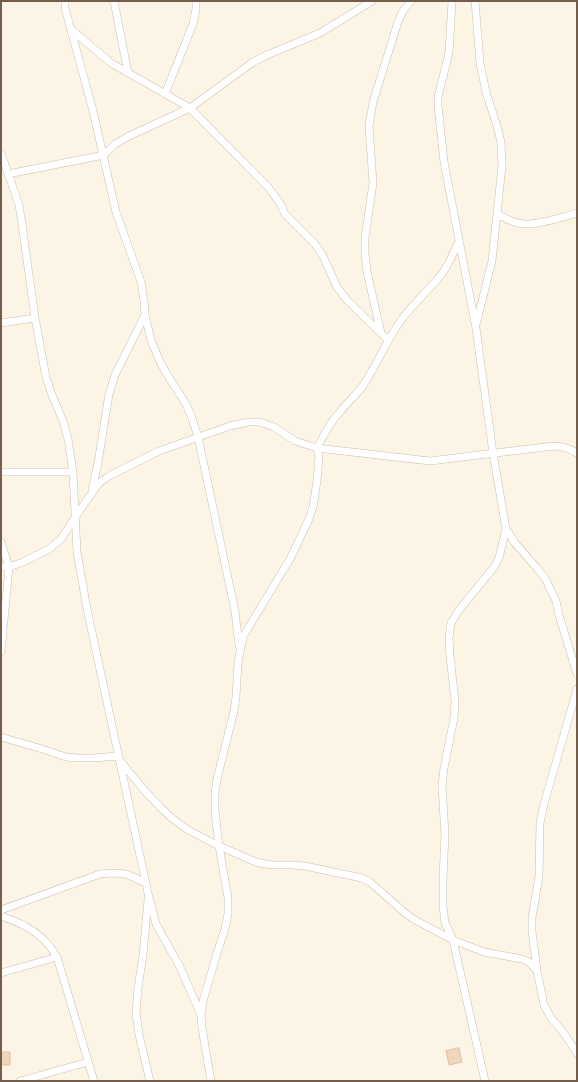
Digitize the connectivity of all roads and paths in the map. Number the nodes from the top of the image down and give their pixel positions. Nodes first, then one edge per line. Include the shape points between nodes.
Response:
1 (65, 1) edge
2 (114, 1) edge
3 (196, 1) edge
4 (372, 1) edge
5 (411, 1) edge
6 (452, 1) edge
7 (475, 1) edge
8 (72, 30) junction
9 (128, 73) junction
10 (165, 94) junction
11 (190, 108) junction
12 (1, 153) edge
13 (104, 155) junction
14 (8, 174) junction
15 (577, 213) edge
16 (497, 214) junction
17 (459, 241) junction
18 (145, 315) junction
19 (35, 318) junction
20 (1, 323) edge
21 (476, 328) junction
22 (381, 333) junction
23 (388, 340) junction
24 (198, 437) junction
25 (317, 448) junction
26 (493, 453) junction
27 (577, 453) edge
28 (1, 472) edge
29 (73, 472) junction
30 (91, 494) junction
31 (75, 517) junction
32 (506, 529) junction
33 (1, 542) edge
34 (1, 567) edge
35 (9, 567) junction
36 (1, 652) edge
37 (240, 653) junction
38 (577, 674) edge
39 (577, 689) edge
40 (1, 737) edge
41 (119, 758) junction
42 (219, 846) junction
43 (146, 883) junction
44 (148, 893) junction
45 (1, 910) edge
46 (1, 916) edge
47 (452, 940) junction
48 (57, 957) junction
49 (538, 970) junction
50 (1, 973) edge
51 (201, 1015) junction
52 (577, 1053) edge
53 (88, 1062) junction
54 (20, 1081) edge
55 (94, 1081) edge
56 (150, 1081) edge
57 (211, 1081) edge
58 (485, 1081) edge

1 - 8 street
2 - 9 street
3 - 10 street via 194,24
4 - 11 street via 320,33 253,62
5 - 22 street via 398,22 373,102 369,126 373,183 365,254
6 - 17 street via 449,53 438,106 444,162
7 - 16 street via 480,63 501,142 502,166
8 - 9 street via 111,63
8 - 13 street
9 - 10 street
10 - 11 street
11 - 13 street via 129,136 115,144
11 - 22 street via 270,188 285,214 319,250 337,287
12 - 14 street
13 - 14 street
13 - 18 street via 116,212 141,282
14 - 19 street via 19,205
15 - 16 street via 524,224 515,223
16 - 21 street via 492,261
17 - 21 street
17 - 23 street via 447,267 406,314
18 - 24 street via 160,362 186,404
18 - 30 street via 115,375 109,394
19 - 20 street
19 - 29 street via 48,383 68,439
21 - 26 street
22 - 23 street
23 - 25 street via 366,382 340,411
24 - 25 street via 230,426 260,422 274,427 295,441
24 - 30 street via 159,451 109,476 99,483
24 - 37 street via 235,611
25 - 26 street via 430,461
25 - 37 street via 319,456 313,507 309,519 290,559 244,635
26 - 27 street via 562,446
26 - 32 street
28 - 29 street
29 - 31 street
30 - 31 street
31 - 35 street via 61,539 49,549
31 - 41 street via 79,567
32 - 38 street via 545,578 556,601
32 - 47 street via 495,566 459,610 451,623 449,638 455,701 442,786 445,834 443,906 445,923
33 - 35 street
34 - 35 street
35 - 36 street
37 - 42 street via 234,711 215,794 214,810
39 - 49 street via 540,823 539,876 532,918
40 - 41 street via 66,757
41 - 42 street via 144,790 173,819
41 - 43 street
42 - 47 street via 256,862 305,866 362,878 415,920
42 - 51 street via 228,898 228,914
43 - 44 street
43 - 45 street via 126,874 100,874
44 - 51 street via 156,924 180,967
44 - 56 street via 136,1012
46 - 48 street via 26,926
47 - 49 street via 484,952 522,959 530,962
47 - 58 street
48 - 50 street
48 - 53 street
49 - 52 street via 544,1005
51 - 57 street
53 - 54 street
53 - 55 street

